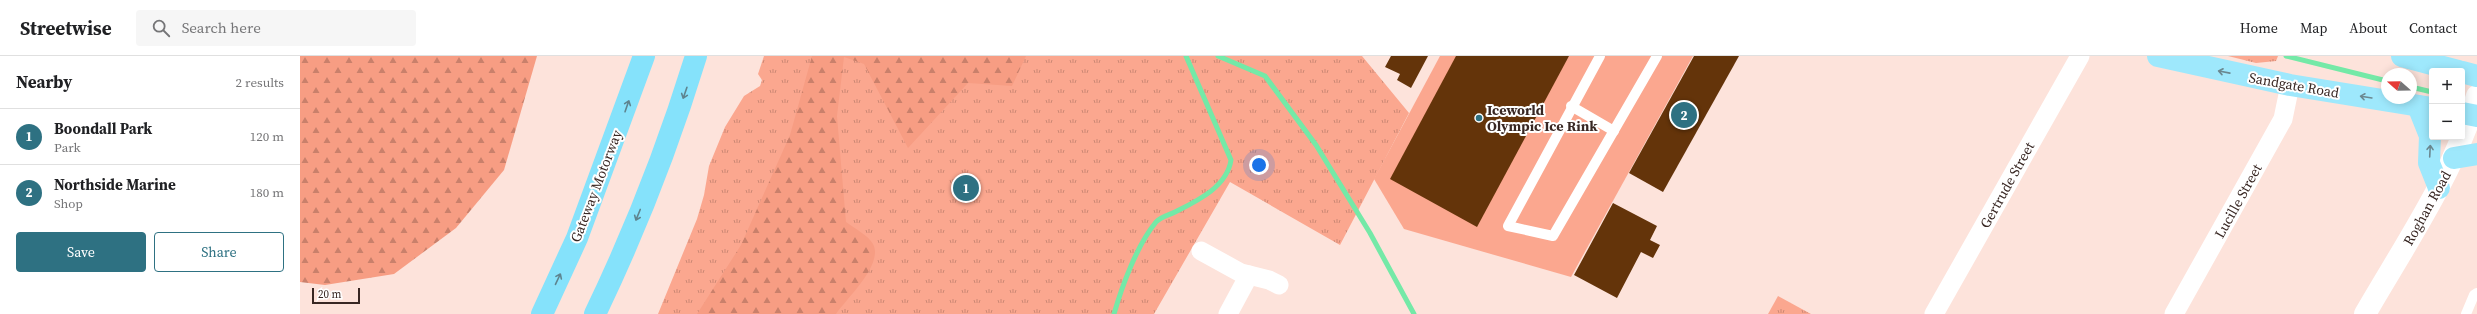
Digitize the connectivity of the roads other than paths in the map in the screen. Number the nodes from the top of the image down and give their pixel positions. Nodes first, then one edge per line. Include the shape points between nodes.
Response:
1 (644, 56) edge
2 (696, 56) edge
3 (1600, 56) edge
4 (1657, 56) edge
5 (2080, 56) edge
6 (2158, 56) edge
7 (2402, 56) edge
8 (2447, 68) edge
9 (2465, 73) edge
10 (2477, 76) edge
11 (2290, 85) junction
12 (1571, 106) junction
13 (2425, 107) edge
14 (2472, 110) edge
15 (1614, 131) junction
16 (2477, 154) edge
17 (2454, 158) junction
18 (2439, 188) junction
19 (1201, 251) dead end
20 (1249, 275) junction
21 (1279, 285) dead end
22 (2477, 292) edge
23 (542, 314) edge
24 (595, 314) edge
25 (1228, 314) edge
26 (1934, 314) edge
27 (2174, 314) edge
28 (2365, 314) edge
29 (2466, 314) edge

23 -> 1 highway, Gateway Motorway via 577,238
2 -> 24 highway via 657,169
3 - 12 lane
4 - 15 lane
5 - 26 street, Gertrude Street
11 -> 6 highway, Sandgate Road
7 - 8 highway
9 - 10 highway
13 -> 11 highway, Sandgate Road
11 - 27 street, Lucille Street via 2281,124
12 - 15 lane
12 - 15 lane via 1508,226 1553,236
18 -> 13 highway via 2429,163 2430,136
14 - 17 main road, Roghan Road
16 - 17 highway
17 - 18 main road, Roghan Road
18 - 28 main road, Roghan Road
19 - 20 street via 1233,270
20 - 21 street
20 - 25 street
22 - 29 lane

